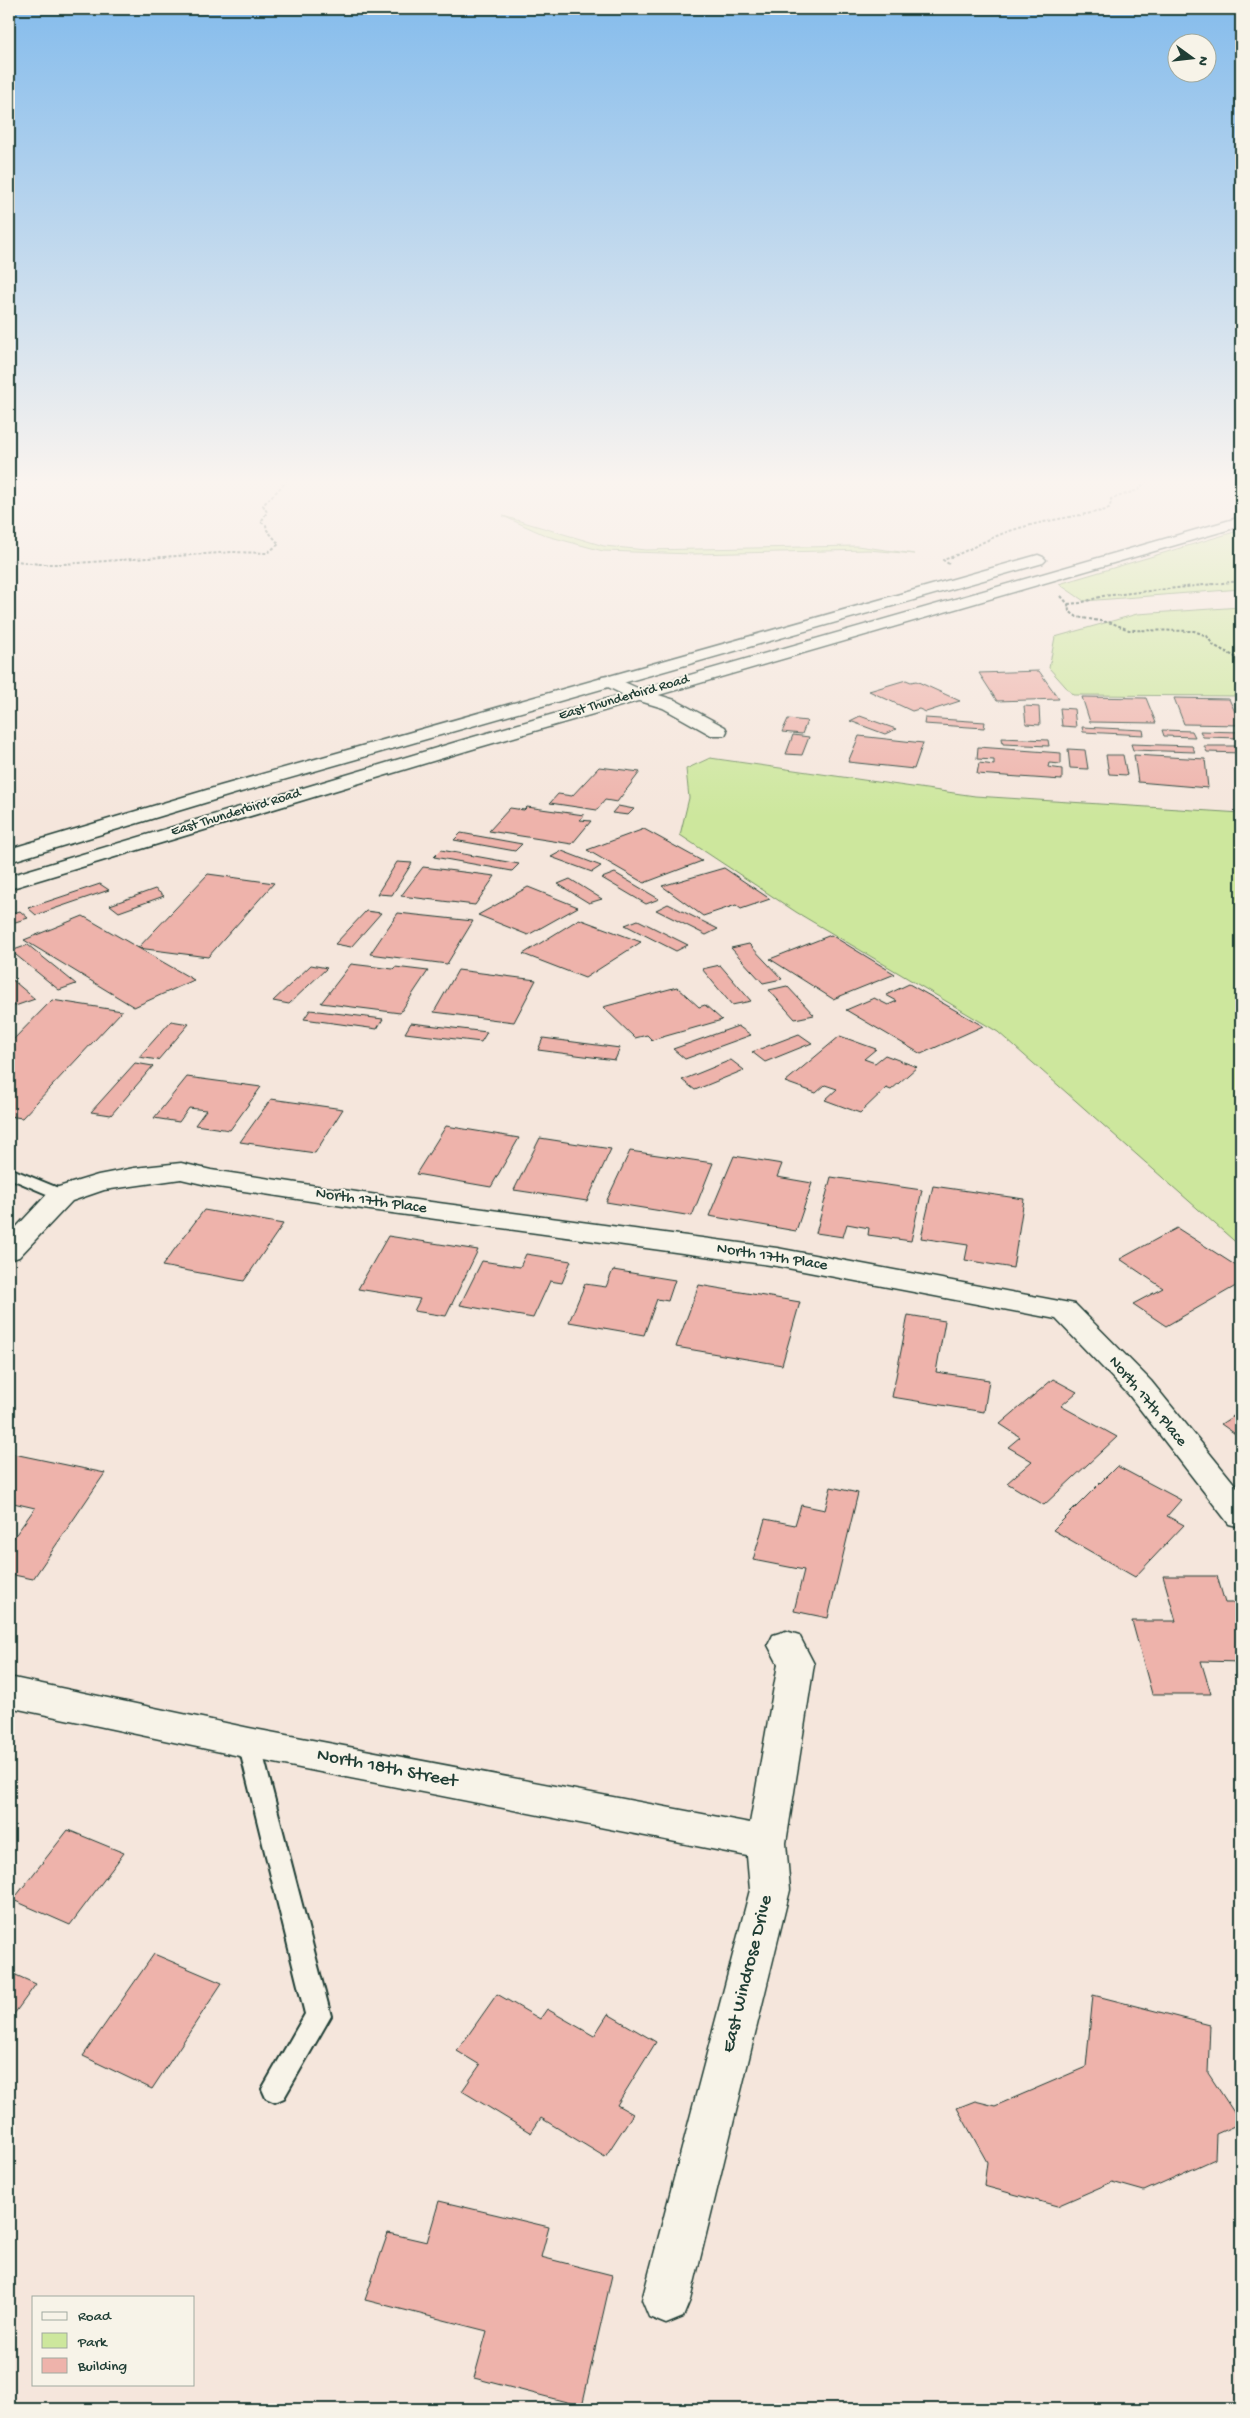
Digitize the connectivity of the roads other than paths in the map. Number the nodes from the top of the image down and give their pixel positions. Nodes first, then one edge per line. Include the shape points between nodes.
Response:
1 (923, 592) edge
2 (993, 592) edge
3 (608, 680) junction
4 (636, 694) junction
5 (718, 731) dead end
6 (696, 738) dead end
7 (9, 856) edge
8 (9, 884) edge
9 (12, 1174) dead end
10 (62, 1195) junction
11 (9, 1251) edge
12 (1241, 1515) edge
13 (786, 1645) dead end
14 (9, 1692) edge
15 (249, 1743) junction
16 (766, 1843) junction
17 (275, 2089) dead end
18 (666, 2300) dead end

1 - 3 main road, East Thunderbird Road
2 - 4 main road, East Thunderbird Road
3 - 4 main road
3 - 7 main road, East Thunderbird Road
4 - 5 main road via 668,704
4 - 6 main road via 647,709
4 - 8 main road, East Thunderbird Road
9 - 10 lane
10 - 11 main road
10 - 12 main road, North 17th Place via 105,1197 211,1178 777,1257 1065,1311 1140,1388
13 - 16 main road, East Windrose Drive via 796,1664
14 - 15 main road, North 18th Street
15 - 16 main road, North 18th Street
15 - 17 lane via 318,2016
16 - 18 main road, East Windrose Drive via 770,1890

